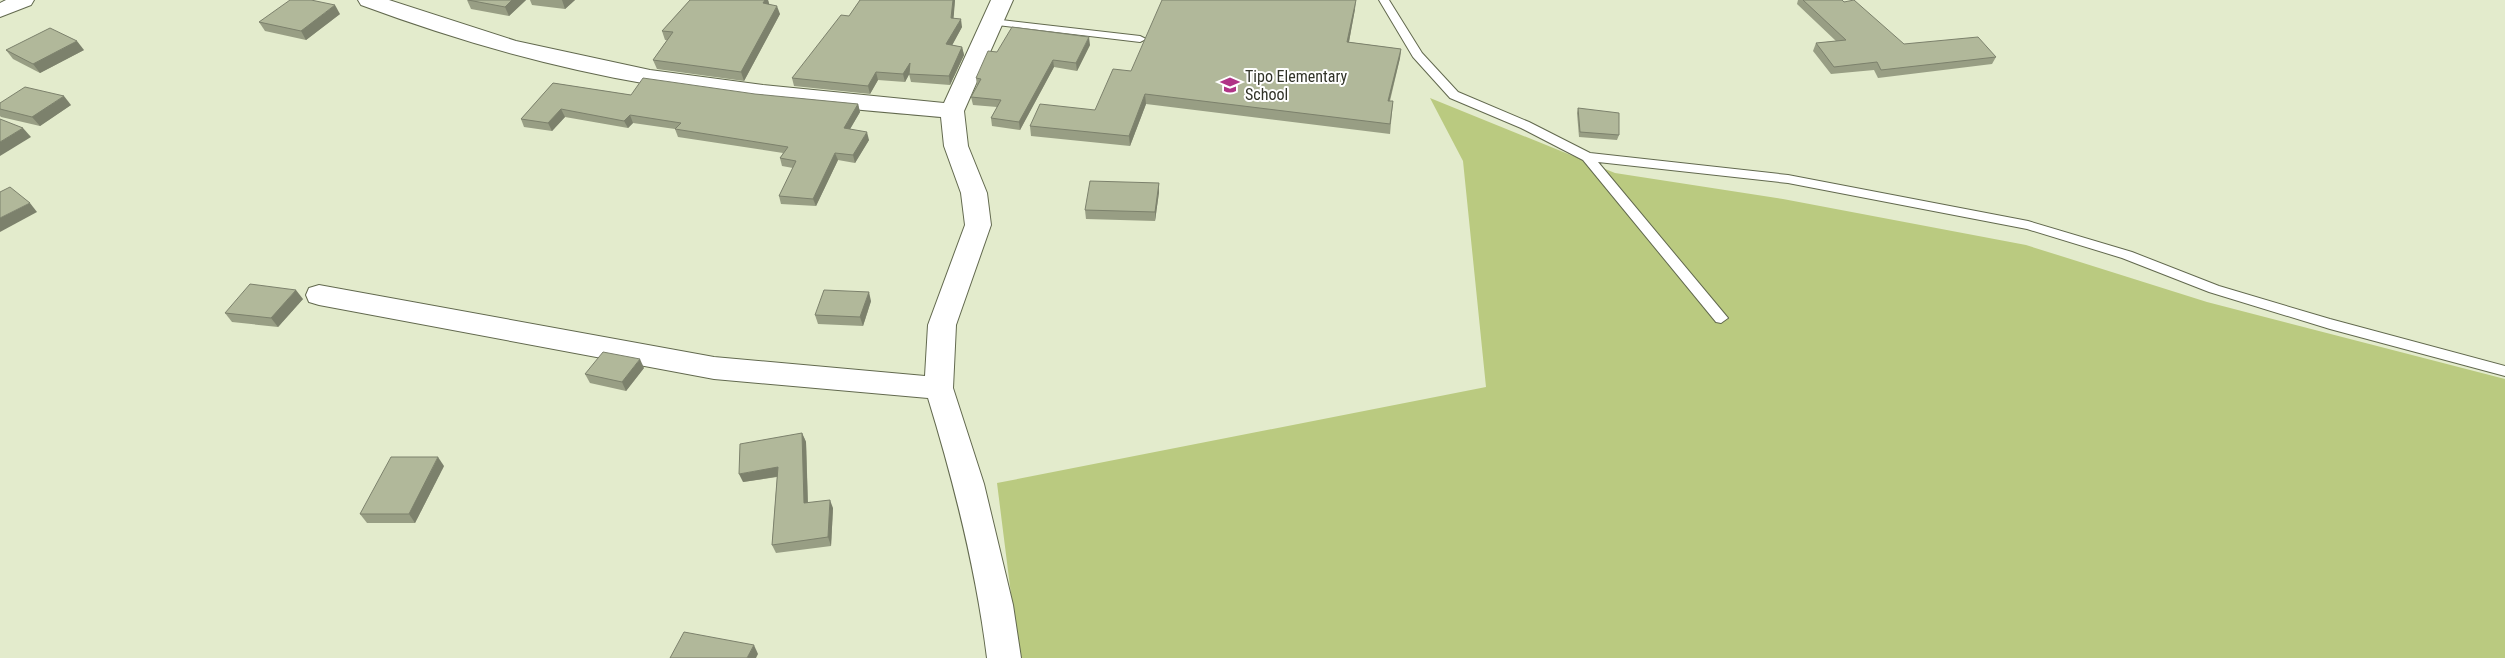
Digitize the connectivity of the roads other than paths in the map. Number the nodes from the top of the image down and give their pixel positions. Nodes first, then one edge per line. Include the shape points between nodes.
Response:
1 (23, 0) edge
2 (369, 0) edge
3 (1384, 0) edge
4 (0, 11) edge
5 (998, 11) edge
6 (1140, 39) dead end
7 (952, 111) junction
8 (1587, 157) junction
9 (319, 294) dead end
10 (1720, 318) dead end
11 (2505, 371) edge
12 (939, 388) junction
13 (1004, 658) edge

1 - 4 street
2 - 7 street via 504,44 649,76 741,90
3 - 8 lane via 1417,55 1454,95 1526,125
5 - 6 lane
5 - 7 street
7 - 12 street via 956,146 974,193 978,225 942,325
8 - 10 lane
8 - 11 lane via 1788,179 2028,225 2330,324
9 - 12 street via 714,368
12 - 13 street via 969,484 997,605

